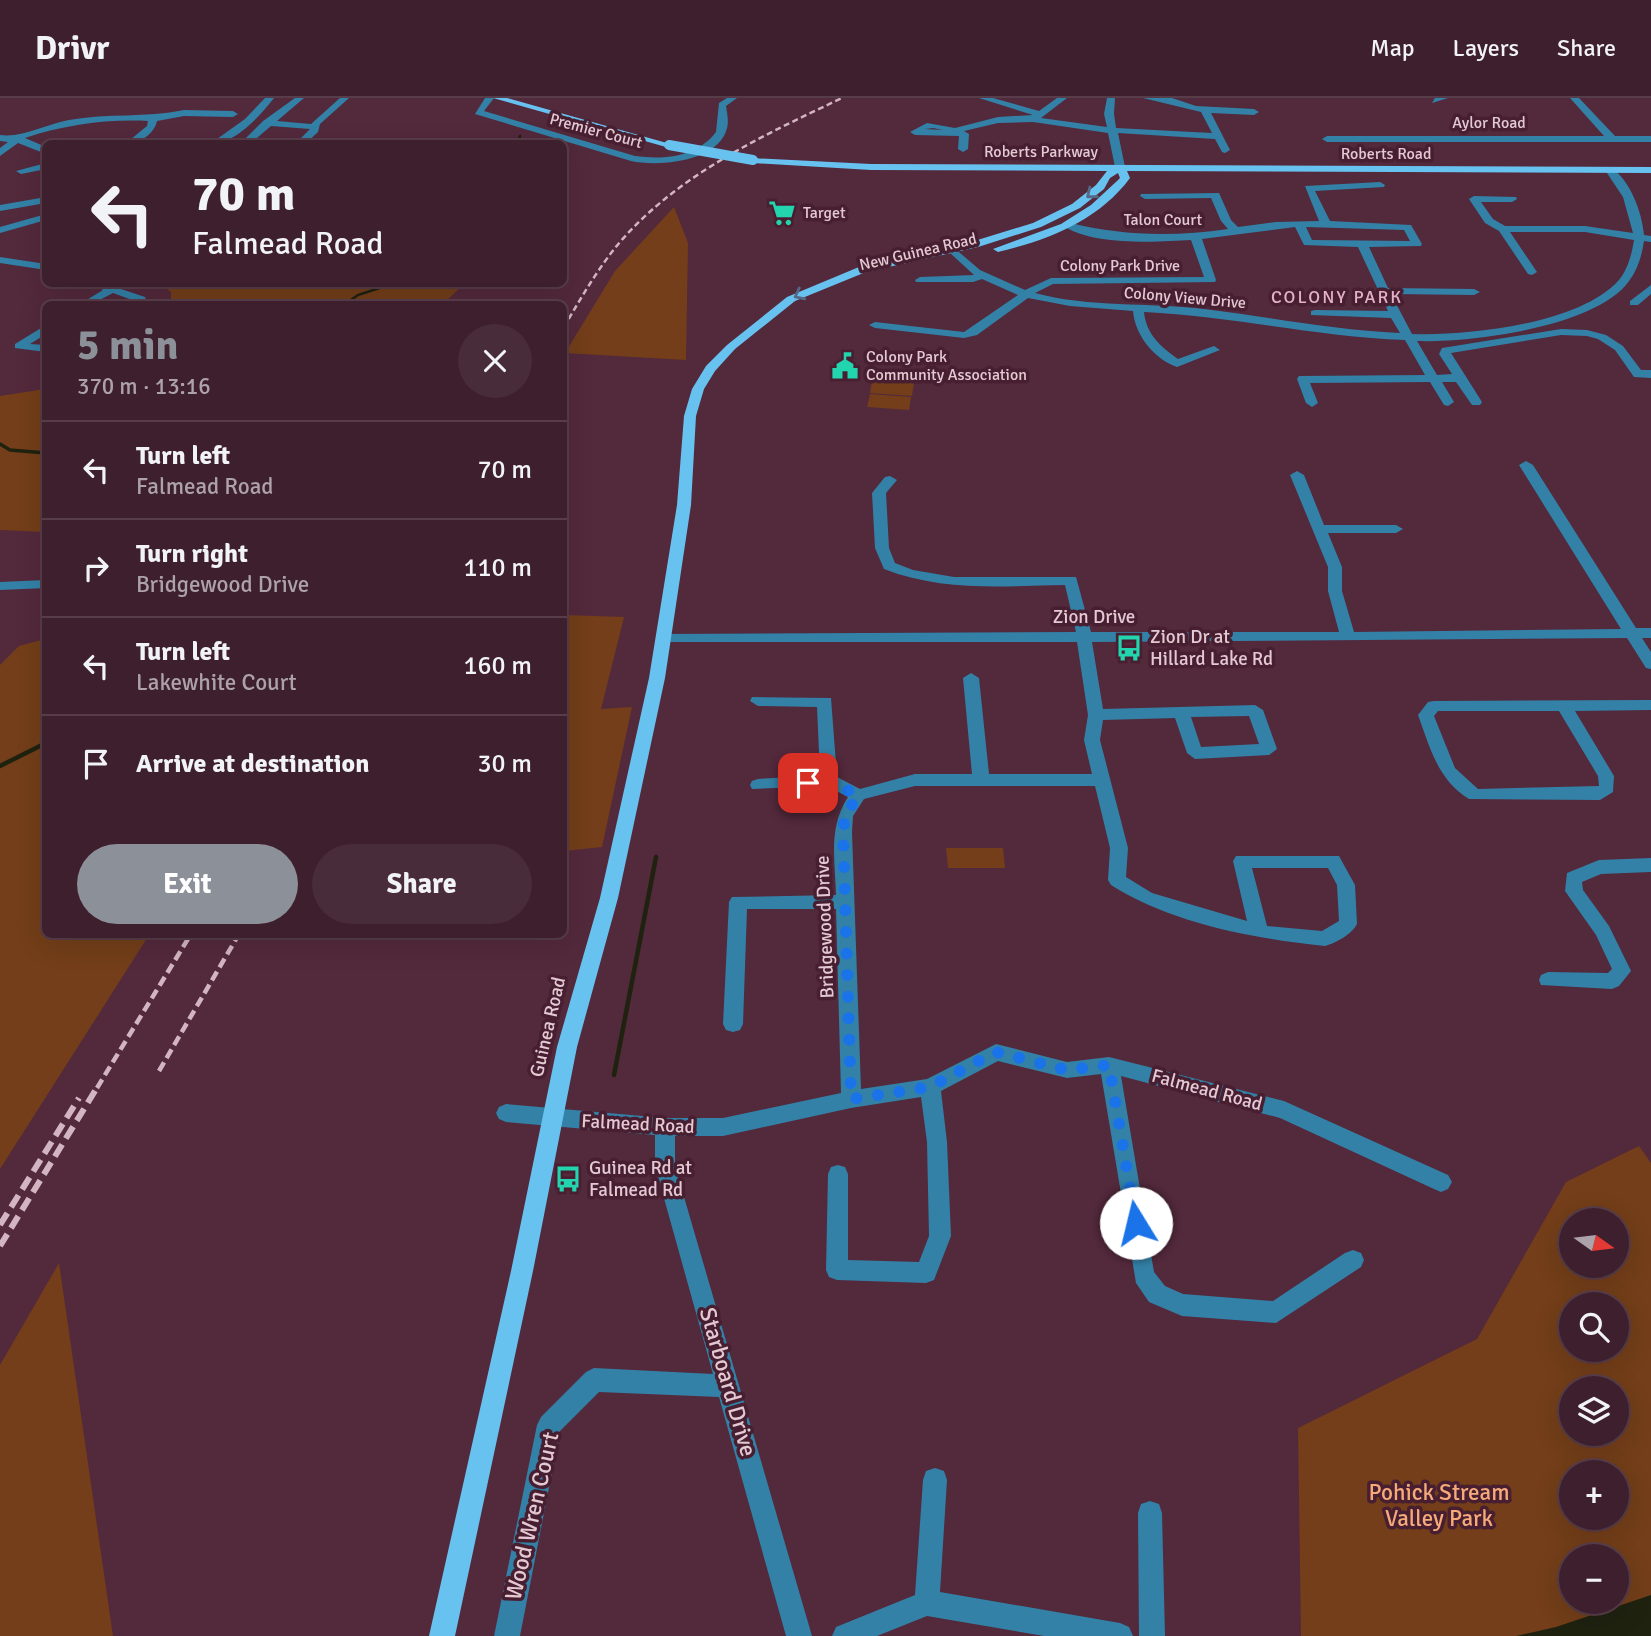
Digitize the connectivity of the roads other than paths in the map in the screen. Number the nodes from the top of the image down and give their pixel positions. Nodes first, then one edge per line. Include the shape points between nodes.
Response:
1 (271, 98) edge
2 (300, 98) edge
3 (345, 98) edge
4 (491, 98) edge
5 (497, 98) edge
6 (528, 98) edge
7 (733, 98) edge
8 (983, 98) edge
9 (1063, 98) edge
10 (1111, 98) edge
11 (1147, 98) edge
12 (1574, 98) edge
13 (1205, 110) junction
14 (1254, 112) dead end
15 (233, 114) dead end
16 (1036, 116) junction
17 (153, 119) junction
18 (248, 121) junction
19 (271, 123) junction
20 (314, 127) junction
21 (1114, 131) junction
22 (1216, 136) junction
23 (0, 138) edge
24 (1327, 139) dead end
25 (1612, 139) junction
26 (1651, 139) edge
27 (17, 140) junction
28 (134, 140) edge
29 (220, 140) edge
30 (249, 140) edge
31 (304, 140) edge
32 (674, 143) junction
33 (42, 149) edge
34 (963, 149) dead end
35 (1225, 150) dead end
36 (0, 153) edge
37 (42, 167) edge
38 (1120, 167) junction
39 (1611, 170) junction
40 (1651, 170) edge
41 (21, 172) dead end
42 (1380, 185) dead end
43 (1145, 196) dead end
44 (1512, 199) dead end
45 (42, 201) edge
46 (0, 208) edge
47 (42, 217) edge
48 (1071, 223) junction
49 (1300, 226) junction
50 (1327, 226) junction
51 (1503, 229) junction
52 (0, 230) edge
53 (1236, 231) junction
54 (1196, 238) junction
55 (1648, 239) edge
56 (1362, 244) junction
57 (955, 253) junction
58 (0, 260) edge
59 (17, 262) junction
60 (42, 266) edge
61 (0, 267) edge
62 (1531, 272) dead end
63 (983, 275) junction
64 (920, 280) dead end
65 (107, 287) edge
66 (1651, 288) edge
67 (113, 289) junction
68 (1383, 291) junction
69 (1474, 292) dead end
70 (1030, 294) junction
71 (91, 301) edge
72 (141, 301) edge
73 (1634, 303) dead end
74 (1138, 309) junction
75 (1315, 313) dead end
76 (1395, 315) junction
77 (875, 325) dead end
78 (42, 331) edge
79 (1411, 338) junction
80 (42, 349) edge
81 (1214, 351) dead end
82 (1651, 362) edge
83 (1630, 363) junction
84 (1651, 374) edge
85 (1460, 378) junction
86 (1434, 379) junction
87 (1448, 402) dead end
88 (1476, 402) dead end
89 (1312, 403) dead end
90 (691, 427) joint
91 (1526, 465) dead end
92 (1297, 475) dead end
93 (890, 480) dead end
94 (1396, 529) dead end
95 (1320, 530) junction
96 (42, 584) edge
97 (1, 587) edge
98 (1631, 633) junction
99 (1651, 633) edge
100 (1084, 636) junction
101 (664, 637) junction
102 (1348, 637) junction
103 (1651, 664) edge
104 (971, 678) dead end
105 (758, 701) dead end
106 (1651, 705) edge
107 (1564, 706) junction
108 (1181, 712) junction
109 (1096, 715) junction
110 (981, 779) junction
111 (829, 780) junction
112 (1104, 780) junction
113 (758, 785) dead end
114 (858, 796) junction
115 (1651, 865) edge
116 (845, 902) junction
117 (1259, 932) junction
118 (1548, 980) dead end
119 (733, 1024) dead end
120 (1109, 1065) junction
121 (930, 1087) junction
122 (851, 1099) junction
123 (506, 1113) dead end
124 (554, 1119) junction
125 (665, 1127) junction
126 (838, 1174) dead end
127 (1441, 1182) dead end
128 (1353, 1260) dead end
129 (730, 1387) junction
130 (935, 1480) dead end
131 (1150, 1513) dead end
132 (927, 1603) junction
133 (442, 1636) edge
134 (507, 1636) edge
135 (799, 1636) edge
136 (845, 1636) edge
137 (1120, 1636) edge
138 (1152, 1636) edge

1 - 18 street
2 - 19 street
3 - 20 street
4 - 7 street, Premier Court via 478,112 650,161 683,157 708,144 722,128 722,104
5 - 32 main road, Roberts Parkway
6 - 32 main road, Roberts Parkway
8 - 16 street
9 - 16 street
10 - 21 street
11 - 13 street
12 - 25 street
13 - 14 street
13 - 22 street
15 - 17 street via 184,113
16 - 21 street
16 - 34 street via 953,131 964,134
17 - 27 street via 116,117 68,123
17 - 28 street via 151,127
18 - 19 street
18 - 29 street
19 - 20 street
19 - 30 street
20 - 31 street
21 - 22 street
21 - 38 street
22 - 35 street
23 - 27 street
24 - 25 street, Aylor Road
25 - 26 street, Aylor Road
27 - 33 street
27 - 36 street
32 - 38 main road, Roberts Parkway, bridge via 758,157 870,167
37 - 41 street
38 - 39 main road, Roberts Road
38 - 48 main road, New Guinea Road via 1125,178 1121,183
38 -> 57 main road, New Guinea Road via 1058,216
39 - 40 main road, Roberts Road
39 - 55 street via 1638,207
42 - 50 street via 1309,188
43 - 53 street, Talon Court via 1214,195
44 - 51 street via 1474,199 1489,221
45 - 46 street
47 - 52 street
48 - 54 street, Talon Court via 1093,234
48 - 57 main road, New Guinea Road via 1023,244
49 - 50 street
49 - 53 street
49 - 56 street via 1308,243
50 - 56 street via 1407,227 1417,244
51 - 55 street via 1585,229
51 - 62 street
53 - 54 street, Talon Court
54 - 70 street, Colony Park Drive via 1211,280 1051,281
55 - 79 street, Colony View Drive via 1627,278 1581,309 1510,330
56 - 68 street
57 - 63 street, Colony View Drive
57 - 90 main road, New Guinea Road via 871,277 802,306 759,335 704,389 700,417
58 - 59 street
59 - 60 street
59 - 61 street
63 - 64 street
63 - 70 street, Colony View Drive
65 - 67 street
66 - 73 street
67 - 71 street
67 - 72 street
68 - 69 street
68 - 76 street
70 - 74 street, Colony View Drive
70 - 77 street, Colony Park Drive via 964,335
74 - 79 street, Colony View Drive
74 - 81 street via 1143,333 1177,363
75 - 76 street
76 - 79 street
78 - 80 street via 19,346
79 - 86 street
82 - 83 street
83 - 84 street via 1638,374
83 - 85 street via 1611,342 1573,331 1446,350
85 - 86 street
85 - 88 street
86 - 87 street
86 - 89 street via 1303,379
90 - 101 main road, Guinea Road
91 - 98 street
92 - 95 street
93 - 100 street via 879,493 882,548 889,566 909,576 949,580 1071,580
94 - 95 street
95 - 102 street via 1335,567 1335,591
96 - 97 street
98 - 99 street, Zion Drive
98 - 102 street, Zion Drive
98 - 103 street
100 - 101 street, Zion Drive
100 - 102 street, Zion Drive
100 - 109 street
101 - 124 main road, Guinea Road via 609,898 570,1034
104 - 110 street
105 - 111 street via 825,702
106 - 107 street
107 - 107 street via 1434,706 1426,715 1449,773 1459,787 1475,795 1600,794 1607,788 1606,776
108 - 108 street via 1255,710 1269,749 1195,753
108 - 109 street
109 - 112 street via 1092,740
110 - 112 street
110 - 114 street via 915,780
111 - 113 street
111 - 114 street
112 - 117 street via 1119,848 1117,880 1146,898
114 - 116 street, Bridgewood Drive via 845,815
115 - 118 street via 1599,867 1573,878 1574,891 1622,971 1612,981
116 - 119 street via 738,902
116 - 122 street, Bridgewood Drive
117 - 117 street via 1325,939 1348,924 1346,885 1333,861 1242,861
120 - 121 street, Falmead Road via 1067,1070 996,1052
120 - 127 street, Falmead Road via 1284,1110
120 - 128 street via 1144,1276 1157,1294 1182,1305 1276,1312
121 - 122 street, Falmead Road
121 - 126 street via 940,1236 926,1273 837,1270
122 - 125 street, Falmead Road via 723,1127
123 - 124 street, Falmead Road
124 - 125 street, Falmead Road
124 - 133 main road, Guinea Road
125 - 129 street, Starboard Drive via 665,1166
129 - 134 street, Wood Wren Court via 594,1380 549,1425
129 - 135 street, Starboard Drive
130 - 132 street
131 - 138 street
132 - 136 street
132 - 137 street

